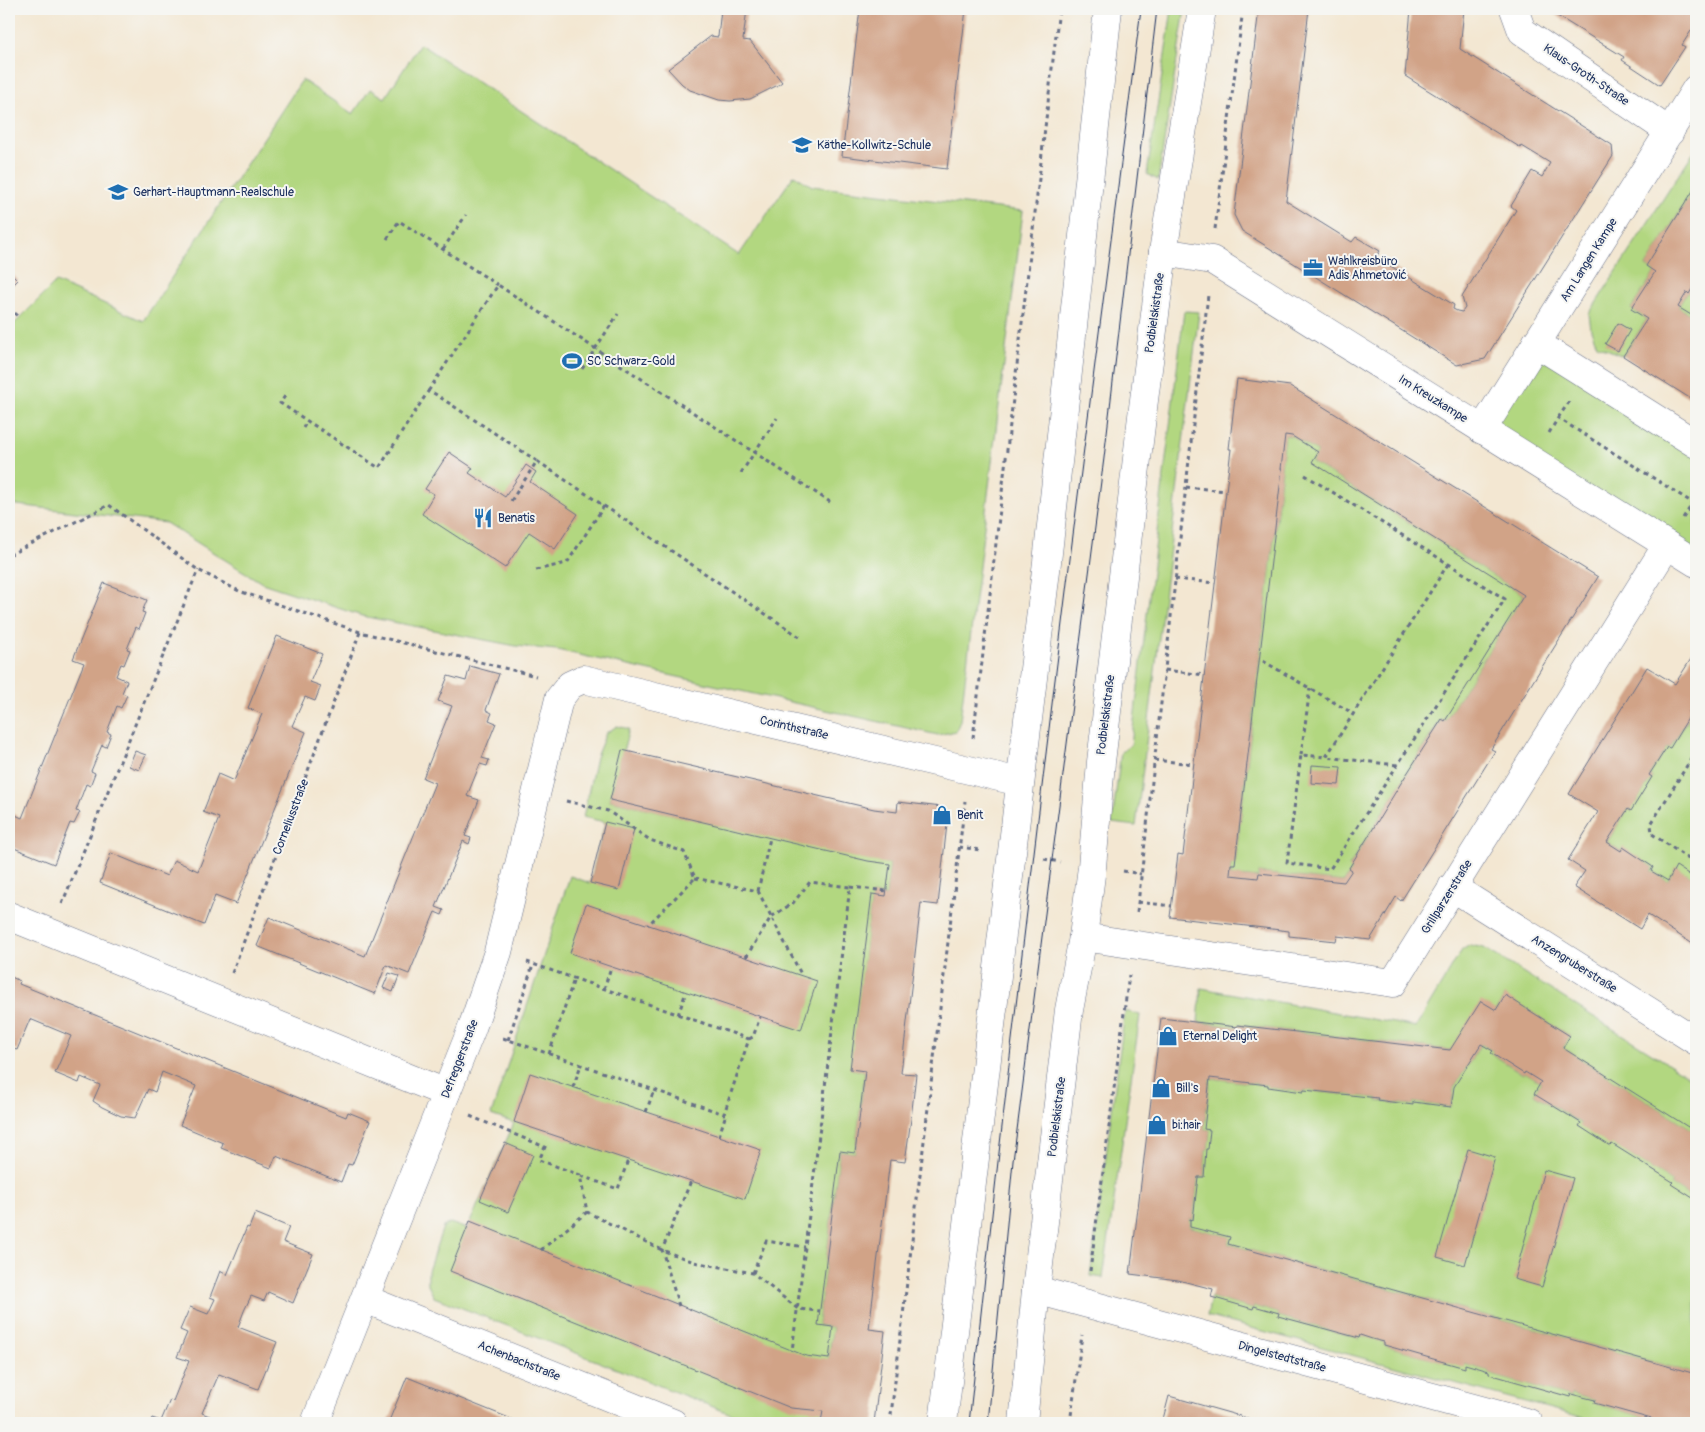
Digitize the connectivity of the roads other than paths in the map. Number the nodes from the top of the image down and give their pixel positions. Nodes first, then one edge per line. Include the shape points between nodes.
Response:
1 (1108, 9) edge
2 (1202, 9) edge
3 (1514, 9) edge
4 (1696, 89) edge
5 (1670, 132) junction
6 (1164, 252) junction
7 (1536, 343) junction
8 (1482, 430) junction
9 (1696, 444) edge
10 (1667, 545) junction
11 (1696, 563) edge
12 (570, 685) joint
13 (1020, 782) junction
14 (1452, 887) junction
15 (9, 916) edge
16 (1083, 937) junction
17 (1696, 1041) edge
18 (444, 1099) junction
19 (1036, 1290) junction
20 (365, 1299) junction
21 (315, 1423) edge
22 (674, 1423) edge
23 (942, 1423) edge
24 (1023, 1423) edge
25 (1529, 1423) edge

1 - 13 street
2 - 6 street, Podbielskistraße
3 - 5 street, Klaus-Groth-Straße via 1522,32
4 - 5 street, Am Langen Kampe
5 - 7 street, Am Langen Kampe
6 - 8 street, Im Kreuzkampe via 1212,260
6 - 16 street, Podbielskistraße via 1142,408
7 - 8 street, Am Langen Kampe
7 - 9 street
8 - 10 street, Im Kreuzkampe
10 - 11 street, Im Kreuzkampe
10 - 14 street, Grillparzerstraße
12 - 13 street, Corinthstraße via 583,678
12 - 18 street, Defreggerstraße via 559,699 498,952
13 - 23 street
14 - 16 street, Grillparzerstraße via 1393,983
14 - 17 street, Anzengruberstraße
15 - 18 street via 221,1002
16 - 19 street, Podbielskistraße via 1069,1010
18 - 20 street, Defreggerstraße
19 - 24 street, Podbielskistraße
19 - 25 street, Dingelstedtstraße
20 - 21 street, Defreggerstraße
20 - 22 street, Achenbachstraße

